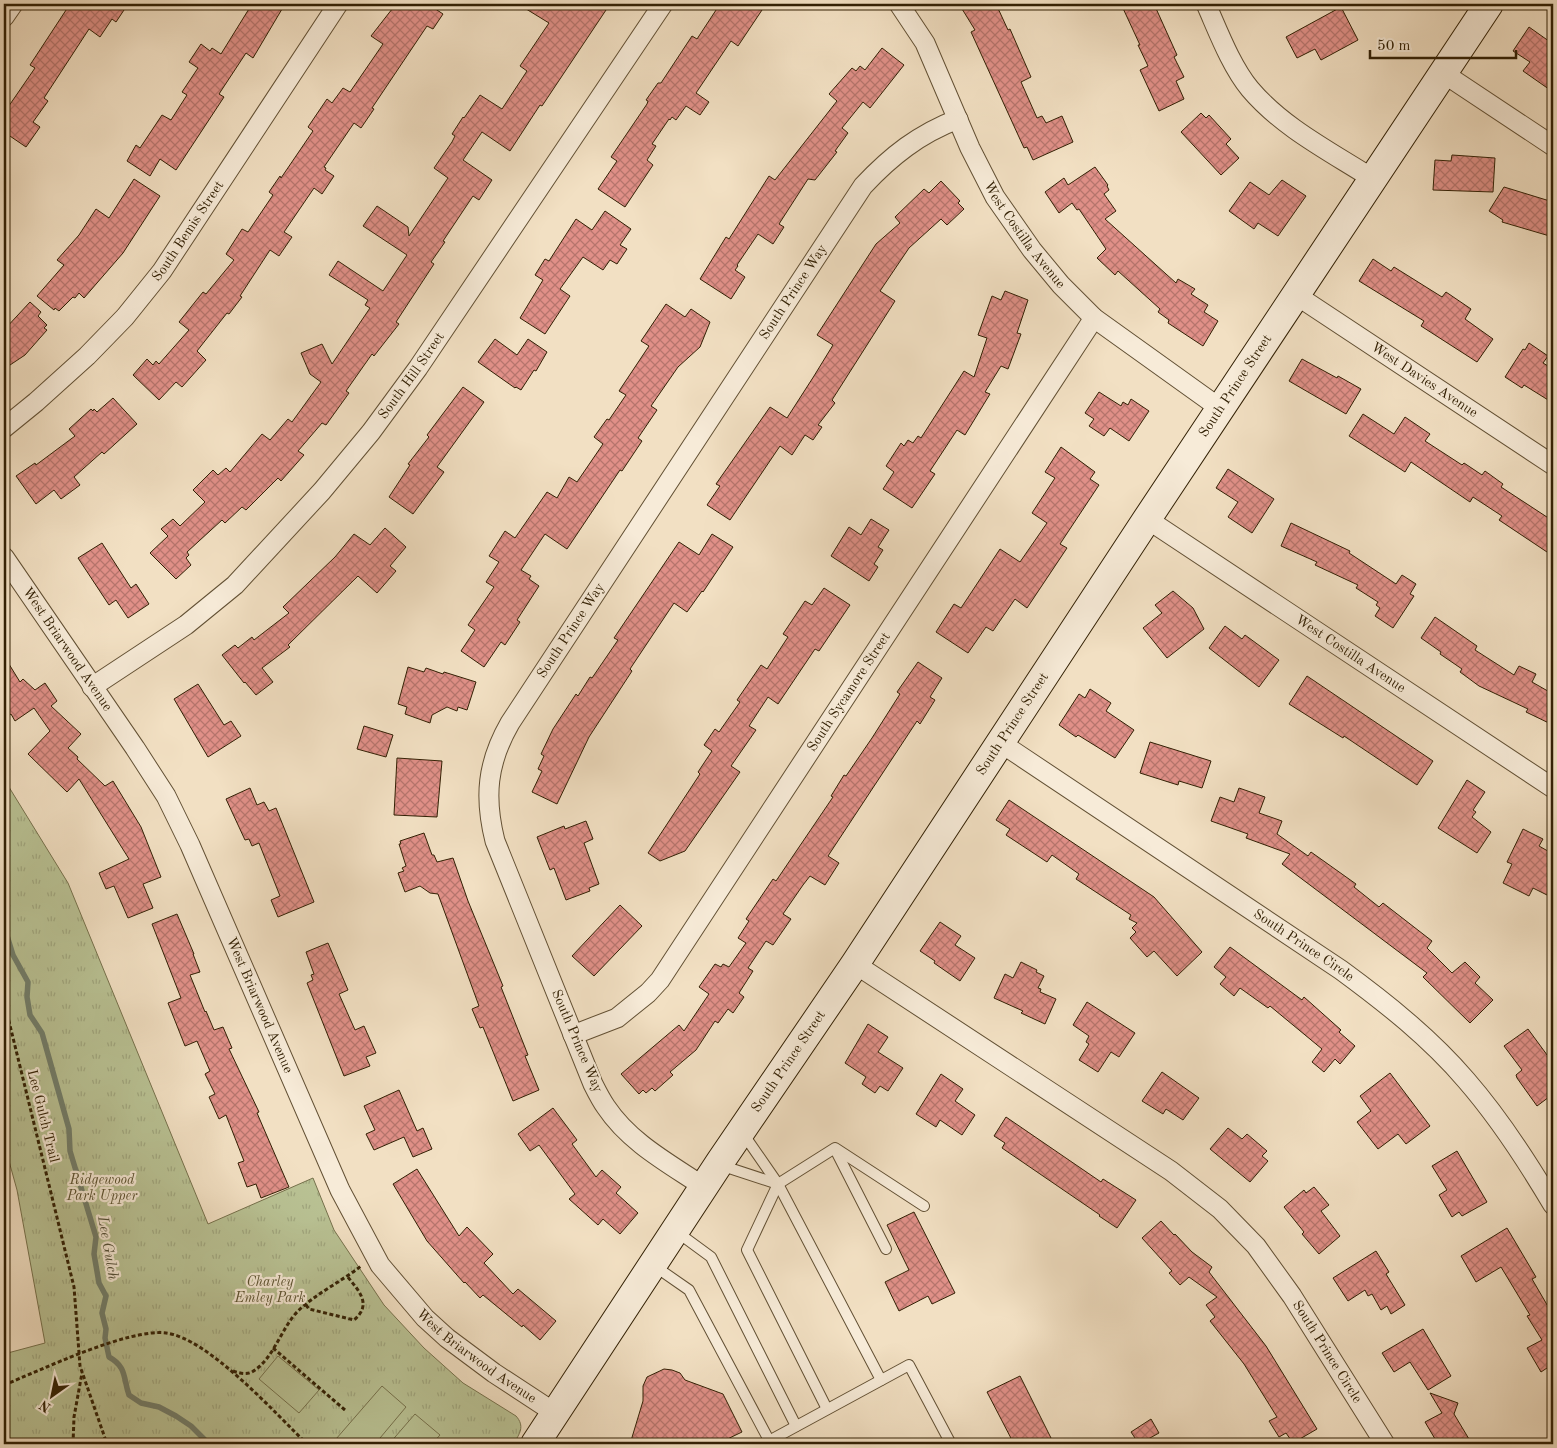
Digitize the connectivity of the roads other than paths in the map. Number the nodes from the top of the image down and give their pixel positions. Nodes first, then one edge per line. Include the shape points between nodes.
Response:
1 (13, 4) edge
2 (338, 4) edge
3 (663, 4) edge
4 (899, 4) edge
5 (1206, 4) edge
6 (1489, 4) edge
7 (4, 17) edge
8 (1443, 73) junction
9 (958, 119) junction
10 (1553, 146) edge
11 (1374, 180) junction
12 (1296, 295) junction
13 (1094, 318) junction
14 (1221, 409) junction
15 (4, 428) edge
16 (1553, 465) edge
17 (1147, 519) junction
18 (4, 557) edge
19 (92, 687) junction
20 (1001, 743) junction
21 (1553, 788) edge
22 (855, 964) junction
23 (573, 1035) junction
24 (742, 1131) junction
25 (835, 1148) junction
26 (718, 1165) junction
27 (778, 1184) junction
28 (704, 1187) junction
29 (1553, 1205) edge
30 (924, 1206) dead end
31 (676, 1231) junction
32 (886, 1249) dead end
33 (653, 1264) junction
34 (881, 1380) junction
35 (827, 1409) junction
36 (555, 1413) junction
37 (796, 1426) junction
38 (770, 1442) edge
39 (535, 1444) edge
40 (951, 1444) edge
41 (1385, 1444) edge

1 - 7 street
2 - 15 street, South Bemis Street via 162,271 86,356
3 - 19 street, South Hill Street via 418,368 322,491 236,585 186,625
4 - 9 street, West Costilla Avenue via 925,43
5 - 11 street via 1249,88 1291,127
6 - 8 street, South Prince Street
8 - 10 street
8 - 11 street, South Prince Street
9 - 13 street, West Costilla Avenue via 995,197 1061,286
9 - 23 street, South Prince Way via 906,146 863,186 503,735 491,771 488,794 494,841
11 - 12 street, South Prince Street
12 - 14 street, South Prince Street
12 - 16 street, West Davies Avenue
13 - 14 street, West Costilla Avenue
13 - 23 street, South Sycamore Street via 660,980 617,1018
14 - 17 street, South Prince Street
17 - 20 street, South Prince Street
17 - 21 street, West Costilla Avenue
18 - 19 street, West Briarwood Avenue
19 - 36 street, West Briarwood Avenue via 166,796 340,1190 380,1265 425,1318 447,1338
20 - 22 street, South Prince Street
20 - 29 street, South Prince Circle via 1341,970 1416,1029 1488,1107 1523,1154
22 - 24 street, South Prince Street
22 - 41 street, South Prince Circle via 1171,1171 1220,1208 1256,1246 1292,1296
23 - 28 street, South Prince Way via 593,1084 625,1130 648,1150
24 - 26 street, South Prince Street
24 - 27 lane
25 - 27 lane
25 - 30 lane
25 - 32 lane
26 - 27 lane
26 - 28 street, South Prince Street
27 - 34 lane
27 - 35 lane via 747,1250
28 - 31 street, South Prince Street
31 - 33 street, South Prince Street
31 - 37 lane via 711,1257
33 - 36 street, South Prince Street
33 - 38 lane via 689,1290
34 - 35 lane
34 - 40 lane via 909,1365
35 - 37 lane
36 - 39 street, South Prince Street
37 - 38 lane

